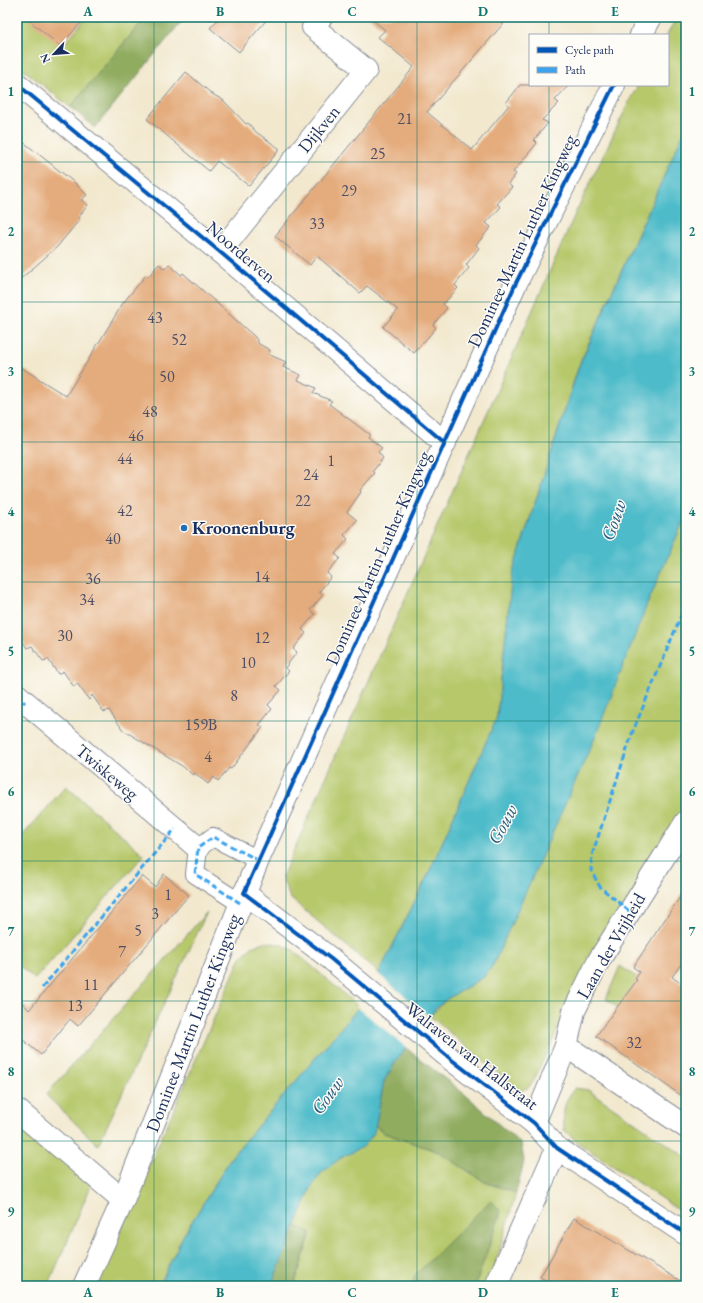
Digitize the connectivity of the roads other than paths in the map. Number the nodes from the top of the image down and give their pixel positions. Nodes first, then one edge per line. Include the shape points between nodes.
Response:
1 (321, 17) edge
2 (651, 17) edge
3 (642, 34) edge
4 (17, 84) edge
5 (614, 86) edge
6 (220, 252) junction
7 (445, 443) junction
8 (17, 695) edge
9 (686, 822) edge
10 (198, 848) junction
11 (258, 860) junction
12 (242, 898) junction
13 (566, 1046) junction
14 (17, 1110) edge
15 (534, 1123) junction
16 (686, 1127) edge
17 (557, 1148) junction
18 (123, 1200) junction
19 (686, 1234) edge
20 (84, 1286) edge
21 (496, 1286) edge

1 - 6 street, Dijkven via 312,27 366,70
2 - 3 street
4 - 6 street, Noorderven
5 - 7 street, Dominee Martin Luther Kingweg via 515,285
6 - 7 street, Noorderven
7 - 11 street, Dominee Martin Luther Kingweg
8 - 10 street, Twiskeweg
9 - 13 street, Laan der Vrijheid via 599,960 574,1011
10 - 11 street via 213,837
10 - 12 street via 195,874
11 - 12 street, Dominee Martin Luther Kingweg
12 - 15 street, Walraven van Hallstraat via 331,959 452,1060
12 - 18 street, Dominee Martin Luther Kingweg
13 - 15 street, Laan der Vrijheid
13 - 16 street
14 - 18 street
15 - 17 street, Walraven van Hallstraat
17 - 19 street, Walraven van Hallstraat
17 - 21 street
18 - 20 street, Dominee Martin Luther Kingweg

